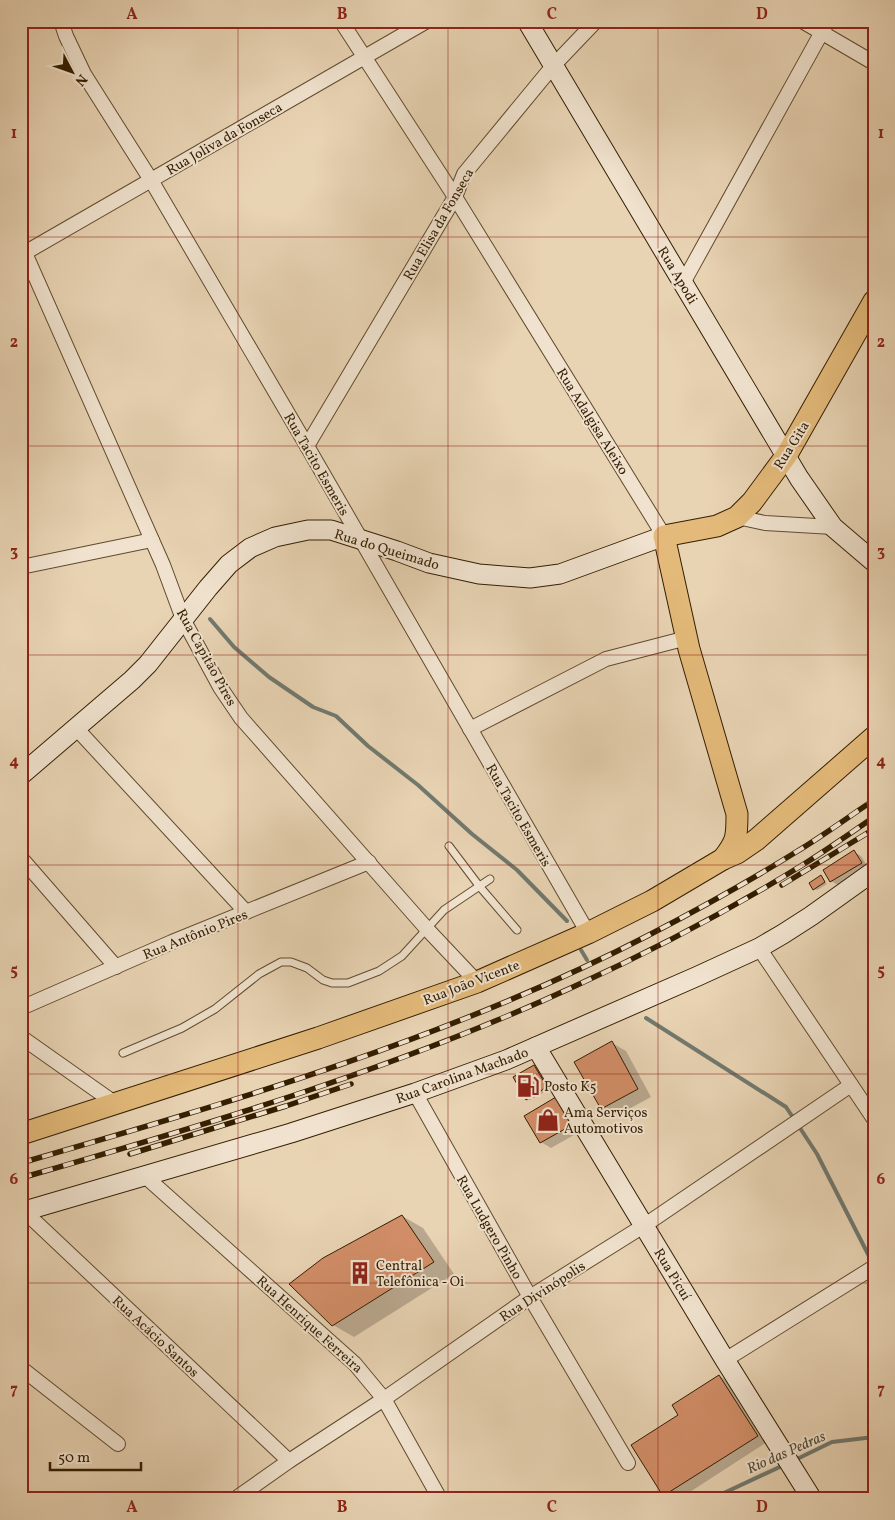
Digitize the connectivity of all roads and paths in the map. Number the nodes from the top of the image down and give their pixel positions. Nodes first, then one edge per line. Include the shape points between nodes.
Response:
1 (61, 21) edge
2 (341, 21) edge
3 (427, 21) edge
4 (527, 21) edge
5 (596, 21) edge
6 (802, 21) edge
7 (825, 27) edge
8 (364, 58) junction
9 (874, 63) edge
10 (553, 66) junction
11 (151, 180) junction
12 (456, 197) junction
13 (23, 251) edge
14 (683, 283) junction
15 (874, 301) edge
16 (307, 446) junction
17 (786, 456) junction
18 (737, 517) junction
19 (833, 527) junction
20 (664, 536) junction
21 (152, 540) junction
22 (360, 540) junction
23 (874, 562) edge
24 (21, 567) edge
25 (183, 619) junction
26 (687, 638) junction
27 (76, 728) junction
28 (470, 729) junction
29 (874, 737) edge
30 (21, 775) edge
31 (737, 814) junction
32 (769, 828) junction
33 (449, 846) dead end
34 (21, 858) edge
35 (723, 859) junction
36 (369, 862) junction
37 (874, 871) edge
38 (490, 880) dead end
39 (480, 887) junction
40 (246, 912) junction
41 (427, 929) junction
42 (517, 930) dead end
43 (588, 933) junction
44 (758, 948) junction
45 (116, 967) junction
46 (477, 982) junction
47 (21, 1008) edge
48 (21, 1038) edge
49 (536, 1047) junction
50 (123, 1053) dead end
51 (851, 1084) junction
52 (415, 1093) junction
53 (116, 1104) junction
54 (873, 1115) edge
55 (21, 1134) edge
56 (146, 1176) junction
57 (22, 1212) edge
58 (645, 1225) junction
59 (868, 1271) edge
60 (530, 1297) junction
61 (725, 1360) junction
62 (21, 1368) edge
63 (384, 1399) junction
64 (118, 1444) dead end
65 (289, 1461) junction
66 (628, 1463) dead end
67 (236, 1499) edge
68 (440, 1499) edge
69 (812, 1499) edge

1 - 11 street, Rua Tacito Esmeris via 84,74
2 - 8 street, Rua Adalgisa Aleixo
3 - 8 street, Rua Joliva da Fonseca
4 - 10 main road, Rua Apodi
5 - 10 street, Rua Elisa da Fonseca
6 - 7 street
7 - 9 street
7 - 14 street
8 - 11 street, Rua Joliva da Fonseca
8 - 12 street, Rua Adalgisa Aleixo
10 - 12 street, Rua Elisa da Fonseca via 464,174
10 - 14 main road, Rua Apodi
11 - 13 street, Rua Joliva da Fonseca
11 - 16 street, Rua Tacito Esmeris
12 - 16 street, Rua Elisa da Fonseca
12 - 20 street, Rua Adalgisa Aleixo
13 - 21 street, Rua Capitão Pires
14 - 17 main road, Rua Apodi
15 - 17 main road, Rua Gita
16 - 22 street, Rua Tacito Esmeris
17 - 18 main road, Rua Gita
17 - 19 main road, Rua Apodi
18 - 19 street via 765,523
18 - 20 main road, Rua Gita via 717,526
19 - 23 main road
20 - 22 main road, Rua do Queimado via 560,574 530,578 479,574 446,567
20 - 26 main road, Rua Adalgisa Aleixo
21 - 24 street
21 - 25 street, Rua Capitão Pires
22 - 25 main road, Rua do Queimado via 331,530 308,530 274,537 250,548 229,564
22 - 28 street, Rua Tacito Esmeris
25 - 27 main road, Rua do Queimado via 143,669
25 - 36 street, Rua Capitão Pires via 241,718
26 - 28 street via 606,659
26 - 31 main road, Rua Adalgisa Aleixo
27 - 30 main road, Rua do Queimado
27 - 40 street
28 - 43 street, Rua Tacito Esmeris
29 - 32 main road, Rua João Vicente
31 - 32 main road via 751,826
31 - 35 main road, Rua Adalgisa Aleixo via 735,843
32 - 35 main road, Rua João Vicente via 737,853
33 - 39 lane
34 - 45 street
35 - 43 main road, Rua João Vicente via 652,901
36 - 40 street, Rua Antônio Pires
36 - 41 street, Rua Capitão Pires
37 - 44 main road, Rua Carolina Machado via 811,916
38 - 39 lane
39 - 41 lane via 444,910
39 - 42 lane
40 - 45 street, Rua Antônio Pires
41 - 46 street, Rua Capitão Pires
41 - 50 lane via 402,956 379,971 348,983 332,983 307,968 282,962 259,974 215,1009 182,1028
43 - 46 main road, Rua João Vicente
44 - 49 main road, Rua Carolina Machado
44 - 51 street
45 - 47 street, Rua Antônio Pires
46 - 53 main road, Rua João Vicente
48 - 53 street
49 - 52 main road, Rua Carolina Machado
49 - 58 main road, Rua Picuí
51 - 54 street
51 - 58 street, Rua Divinópolis
52 - 56 main road, Rua Carolina Machado
52 - 60 street, Rua Ludgero Pinho
53 - 55 main road, Rua João Vicente
56 - 57 main road, Rua Carolina Machado
56 - 63 street, Rua Henrique Ferreira via 355,1364
57 - 65 street, Rua Acácio Santos
58 - 60 street, Rua Divinópolis
58 - 61 main road, Rua Picuí
59 - 61 street
60 - 63 street, Rua Divinópolis
60 - 66 street, Rua Ludgero Pinho
61 - 69 main road, Rua Picuí
62 - 64 street
63 - 65 street, Rua Divinópolis
63 - 68 street, Rua Henrique Ferreira
65 - 67 street, Rua Divinópolis

